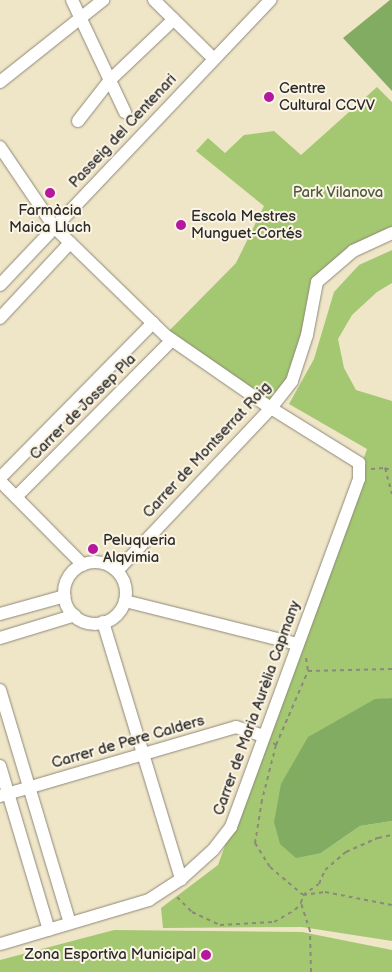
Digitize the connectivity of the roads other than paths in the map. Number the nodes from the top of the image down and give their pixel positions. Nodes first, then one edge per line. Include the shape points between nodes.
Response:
1 (72, 0) edge
2 (154, 0) edge
3 (270, 0) edge
4 (99, 1) edge
5 (82, 17) junction
6 (174, 19) junction
7 (214, 58) junction
8 (110, 80) junction
9 (0, 82) edge
10 (125, 112) dead end
11 (78, 121) dead end
12 (0, 147) edge
13 (55, 228) junction
14 (392, 233) edge
15 (70, 243) junction
16 (0, 285) edge
17 (0, 318) edge
18 (153, 323) junction
19 (172, 340) junction
20 (271, 408) junction
21 (0, 480) edge
22 (16, 497) junction
23 (83, 565) junction
24 (116, 571) junction
25 (65, 596) junction
26 (125, 602) junction
27 (0, 614) edge
28 (74, 615) junction
29 (103, 622) junction
30 (0, 638) edge
31 (302, 649) junction
32 (0, 690) edge
33 (264, 736) junction
34 (143, 755) junction
35 (0, 766) edge
36 (29, 788) junction
37 (4, 795) edge
38 (181, 879) junction
39 (70, 924) junction
40 (49, 930) junction
41 (0, 944) edge

1 - 5 street
2 - 6 street
3 - 7 street, Passeig del Centenari
4 - 5 street
5 - 8 street
5 - 9 street
6 - 7 street
6 - 8 street
7 - 13 street, Passeig del Centenari
8 - 10 street
8 - 11 street
12 - 13 street
13 - 15 street
13 - 16 street, Passeig del Centenari
14 - 20 street, Carrer de Montserrat Roig via 353,251 317,282 307,335 292,381
15 - 17 street
15 - 18 street
18 - 19 street
18 - 21 street, Carrer de Jossep Pla
19 - 20 street
19 - 22 street, Carrer de Jossep Pla
20 - 24 street, Carrer de Montserrat Roig
20 - 31 street, Carrer de Maria Aurèlia Capmany via 359,467 359,479
21 - 22 street
22 - 23 street
23 - 24 street via 97,562
23 - 25 street via 68,579
24 - 26 street via 123,579
25 - 27 street
25 - 28 street
26 - 29 street via 114,617
26 - 31 street
28 - 29 street via 88,623
28 - 30 street
29 - 34 street
31 - 33 street, Carrer de Maria Aurèlia Capmany
32 - 36 street
33 - 34 street, Carrer de Pere Calders via 236,727
33 - 38 street, Carrer de Maria Aurèlia Capmany via 230,827 213,850
34 - 36 street, Carrer de Pere Calders
34 - 38 street
35 - 37 street
36 - 37 street, Carrer de Pere Calders
36 - 39 street
37 - 40 street
38 - 39 street, Carrer de Maria Aurèlia Capmany via 149,900
39 - 40 street, Carrer de Maria Aurèlia Capmany
40 - 41 street, Carrer de Maria Aurèlia Capmany

